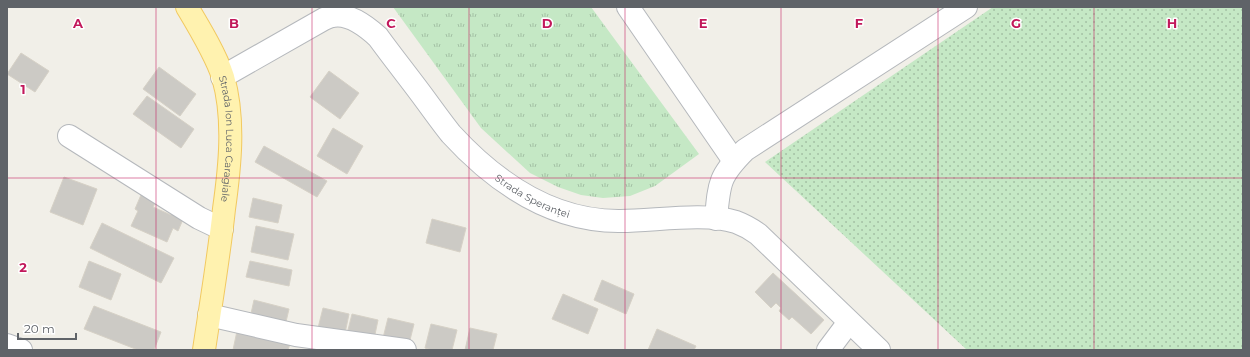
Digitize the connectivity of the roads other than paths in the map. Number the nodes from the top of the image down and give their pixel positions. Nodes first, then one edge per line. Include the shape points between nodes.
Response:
1 (187, 7) edge
2 (628, 7) edge
3 (966, 7) edge
4 (340, 11) edge
5 (222, 77) junction
6 (69, 136) dead end
7 (734, 161) junction
8 (716, 219) junction
9 (222, 229) junction
10 (209, 315) junction
11 (849, 322) junction
12 (7, 345) edge
13 (21, 350) edge
14 (204, 350) edge
15 (405, 350) edge
16 (828, 350) edge
17 (879, 350) edge

1 - 5 main road, Strada Ion Luca Caragiale
2 - 7 street
3 - 7 street via 745,150
4 - 5 street, Strada Speranței
4 - 8 street, Strada Speranței via 366,26 378,37 450,133 492,173 536,202 555,211 595,220
5 - 9 main road, Strada Ion Luca Caragiale via 228,105 230,147
6 - 9 street via 199,218
7 - 8 street via 722,178 718,190
8 - 11 street, Strada Speranței via 736,222 758,234
9 - 10 main road, Strada Ion Luca Caragiale
10 - 14 main road, Strada Ion Luca Caragiale
10 - 15 street via 296,335
11 - 16 street
11 - 17 street, Strada Speranței
12 - 13 street

